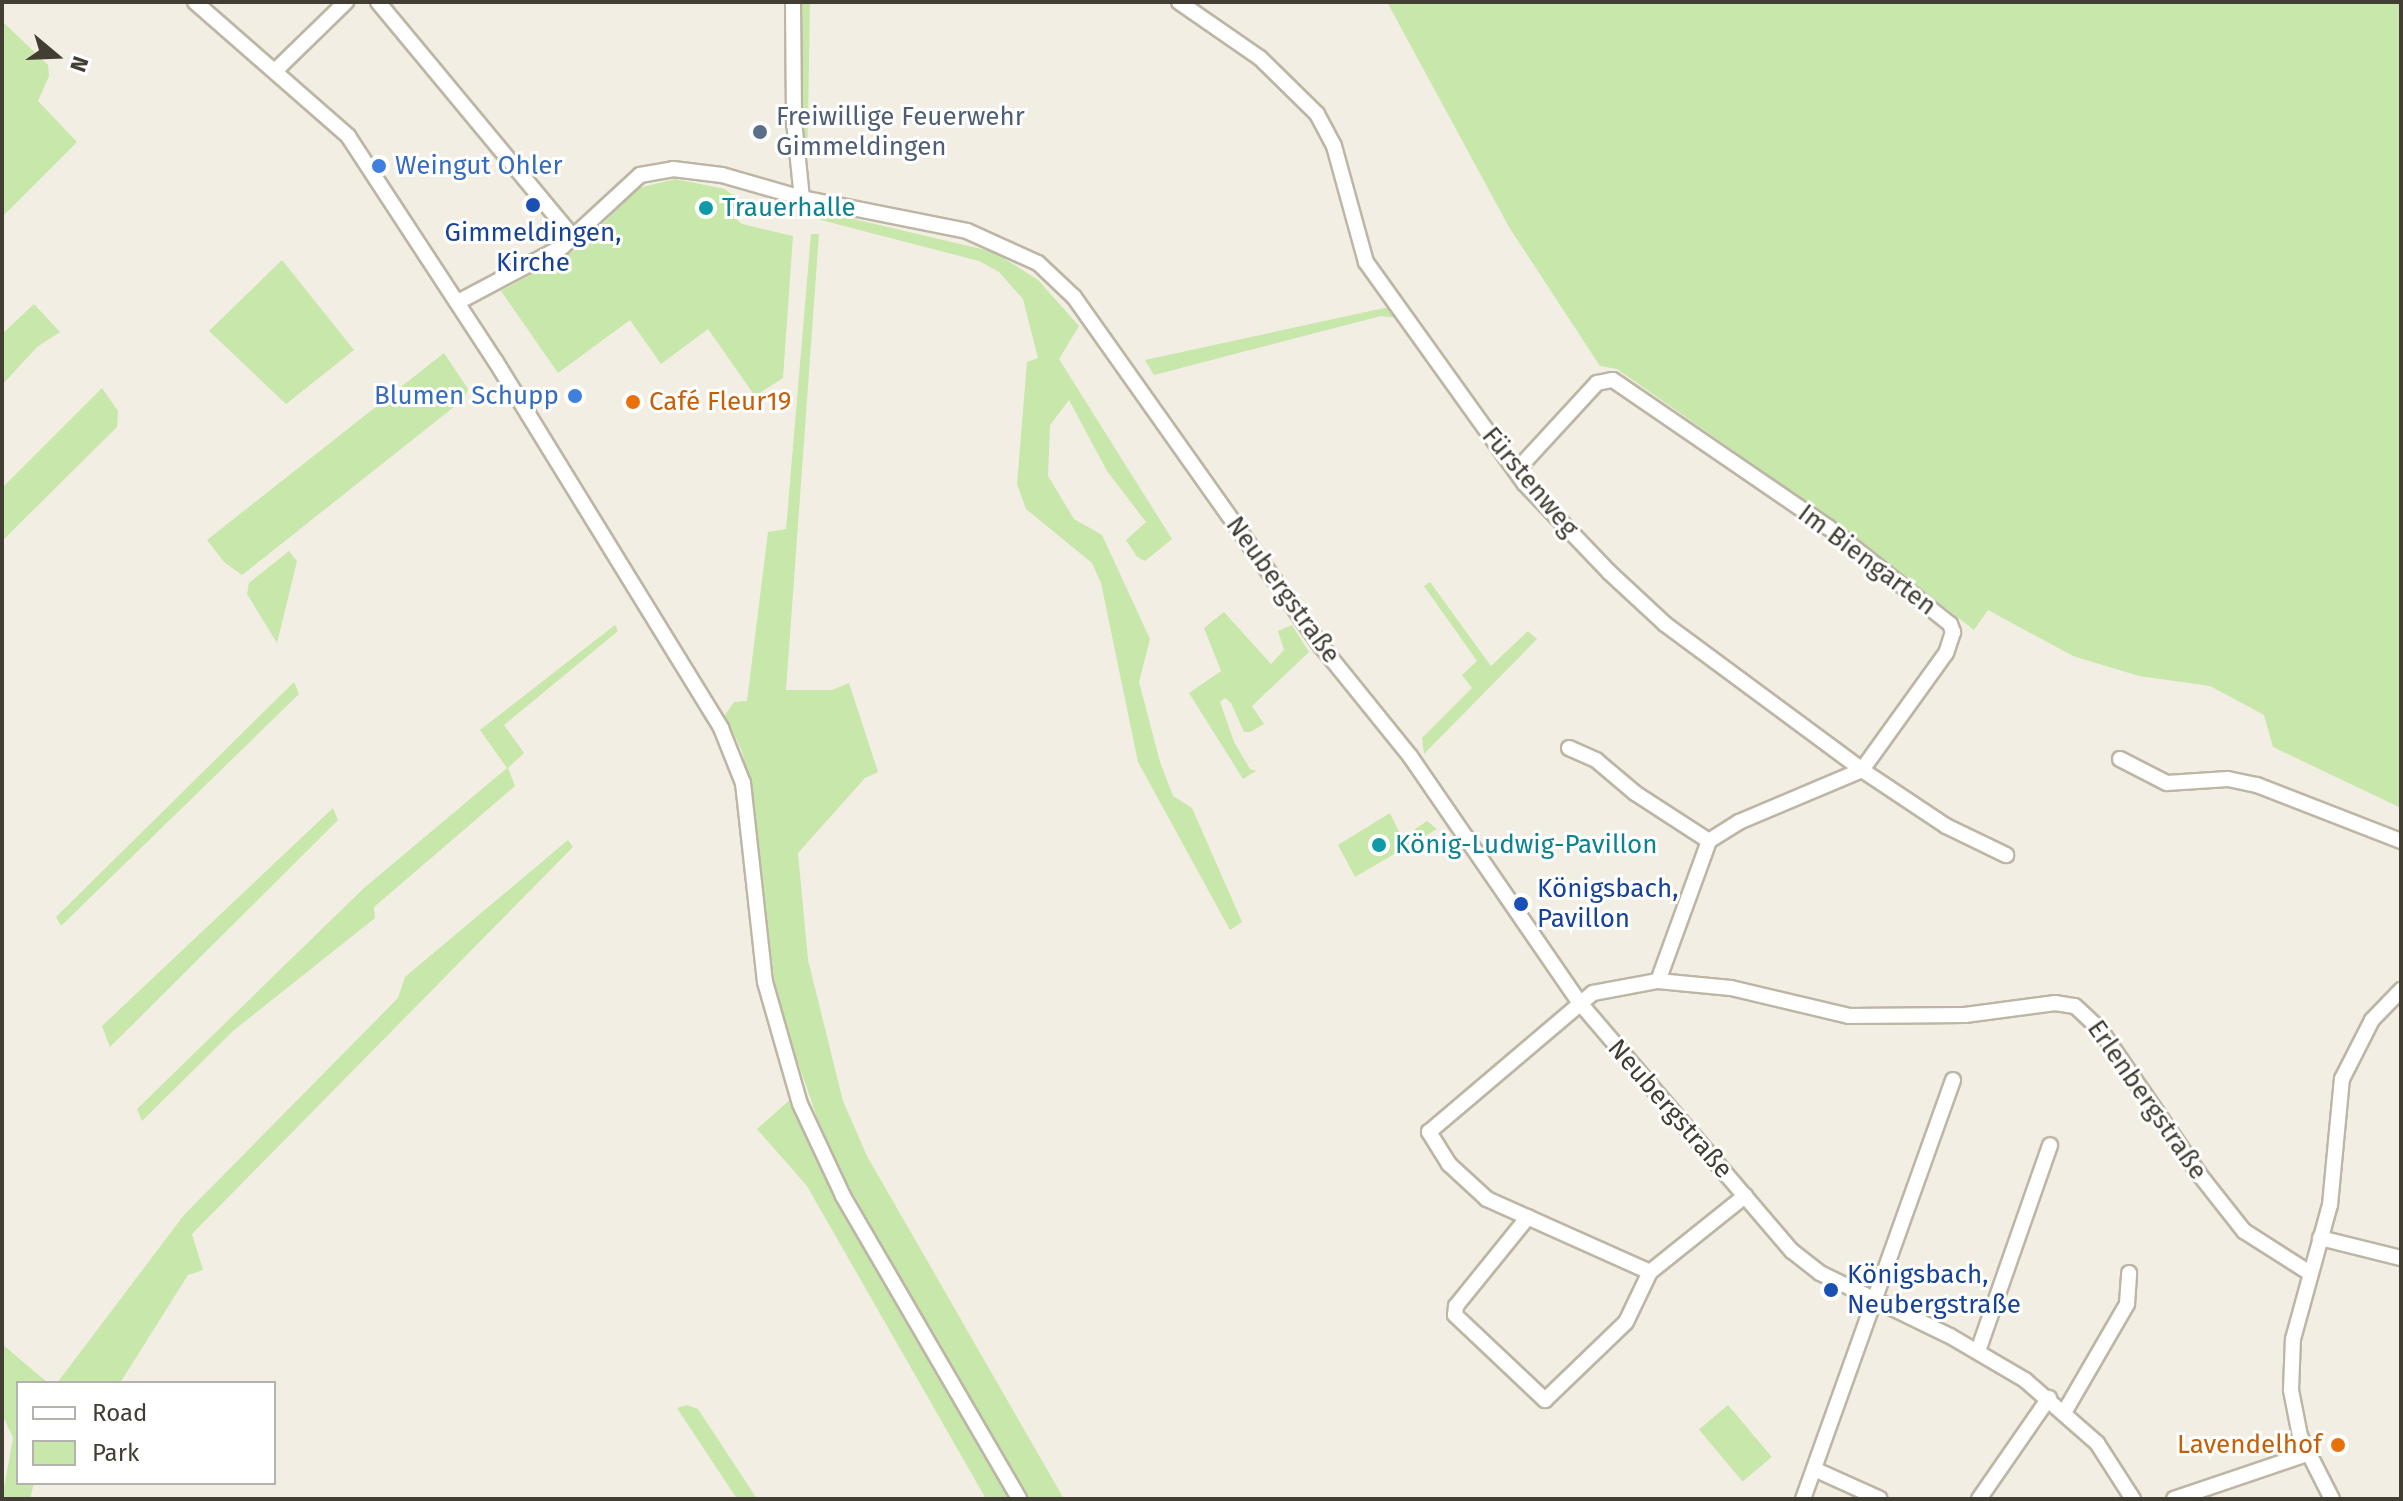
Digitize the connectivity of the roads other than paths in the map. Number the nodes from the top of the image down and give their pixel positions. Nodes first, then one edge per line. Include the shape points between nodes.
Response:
1 (346, 2) edge
2 (378, 2) edge
3 (793, 2) edge
4 (1179, 2) edge
5 (196, 3) edge
6 (276, 70) junction
7 (802, 198) junction
8 (573, 237) junction
9 (458, 302) junction
10 (1516, 471) junction
11 (1569, 748) dead end
12 (2120, 759) dead end
13 (1862, 770) junction
14 (1709, 841) junction
15 (2401, 841) edge
16 (2006, 855) dead end
17 (1658, 981) junction
18 (2401, 990) edge
19 (1580, 1003) junction
20 (1953, 1080) dead end
21 (2050, 1145) dead end
22 (1745, 1196) junction
23 (1528, 1217) junction
24 (2320, 1238) junction
25 (2401, 1258) edge
26 (1650, 1272) junction
27 (2308, 1272) junction
28 (2129, 1273) dead end
29 (1876, 1300) junction
30 (1978, 1351) junction
31 (2049, 1398) junction
32 (2065, 1411) junction
33 (2307, 1454) junction
34 (1814, 1469) junction
35 (1019, 1499) edge
36 (1803, 1499) edge
37 (1880, 1499) edge
38 (1979, 1499) edge
39 (2133, 1499) edge
40 (2174, 1499) edge
41 (2332, 1499) edge

1 - 6 street
2 - 8 street
3 - 7 street via 794,121
4 - 10 street, Fürstenweg via 1260,58 1317,114 1334,146 1366,262
5 - 6 street
6 - 9 street via 339,125
7 - 8 street, Neubergstraße via 711,173 654,171 624,186
7 - 19 street, Neubergstraße via 894,213 999,242 1038,263 1074,297 1322,647 1410,756
8 - 9 street, Neubergstraße via 523,272 477,287
9 - 35 street via 732,749 743,783 765,982 800,1104 843,1196
10 - 13 street, Fürstenweg via 1665,624
10 - 13 street, Im Biengarten via 1597,383 1613,380 1828,527 1950,624 1952,640 1946,653
11 - 14 street via 1588,754 1635,793
12 - 15 street via 2175,784 2228,779 2257,785
13 - 14 street via 1739,822
13 - 16 street, Fürstenweg via 1946,826
14 - 17 street
17 - 19 street, Erlenbergstraße via 1604,988
17 - 27 street, Erlenbergstraße via 1731,988 1849,1016 1965,1015 2055,1003 2075,1006 2099,1028 2244,1231
18 - 24 street via 2372,1020 2342,1079 2330,1205
19 - 22 street, Neubergstraße
19 - 23 street, Erlenbergstraße via 1429,1132 1449,1164 1487,1199
20 - 29 street
21 - 30 street
22 - 26 street
22 - 29 street, Neubergstraße via 1806,1263
23 - 26 street
23 - 26 street via 1454,1311 1539,1398 1551,1398 1626,1322
24 - 25 street
24 - 27 street
27 - 33 street via 2291,1369 2294,1412
28 - 32 street via 2127,1304
29 - 30 street, Neubergstraße
29 - 34 street
30 - 31 street, Neubergstraße
31 - 32 street, Neubergstraße
31 - 38 street
32 - 39 street, Neubergstraße via 2097,1443
33 - 40 street
33 - 41 street
34 - 36 street
34 - 37 street

